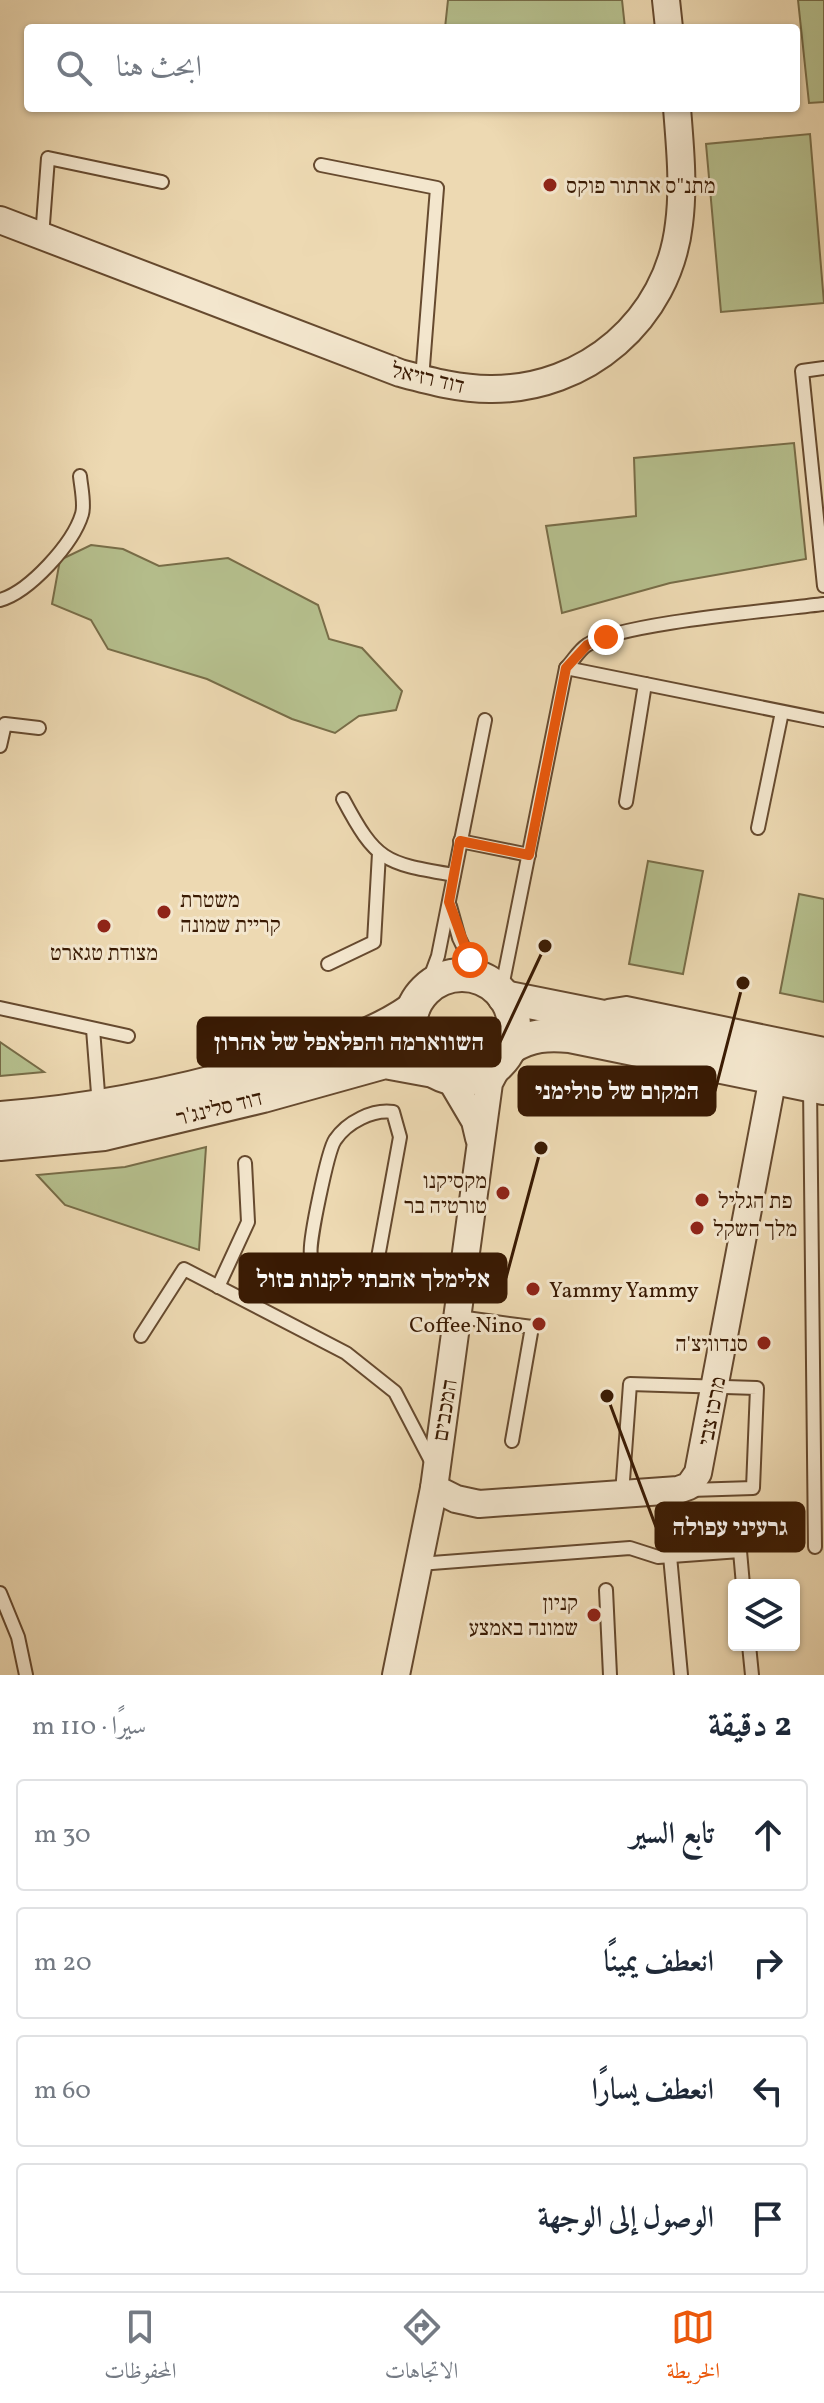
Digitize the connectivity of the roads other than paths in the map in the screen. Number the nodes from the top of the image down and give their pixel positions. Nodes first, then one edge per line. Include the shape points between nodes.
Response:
1 (666, 0) edge
2 (669, 24) edge
3 (677, 112) edge
4 (321, 165) dead end
5 (162, 182) dead end
6 (0, 220) edge
7 (42, 237) junction
8 (824, 368) edge
9 (422, 379) junction
10 (80, 476) dead end
11 (824, 586) edge
12 (0, 600) edge
13 (824, 604) edge
14 (566, 668) junction
15 (645, 684) junction
16 (782, 712) junction
17 (485, 720) dead end
18 (824, 720) edge
19 (2, 722) edge
20 (39, 728) dead end
21 (0, 746) edge
22 (343, 799) dead end
23 (626, 802) dead end
24 (758, 828) dead end
25 (460, 841) junction
26 (379, 853) junction
27 (529, 855) junction
28 (454, 875) junction
29 (449, 902) junction
30 (328, 964) dead end
31 (495, 989) junction
32 (419, 1000) junction
33 (0, 1008) edge
34 (581, 1011) junction
35 (93, 1029) junction
36 (128, 1036) dead end
37 (824, 1044) edge
38 (505, 1055) junction
39 (441, 1074) junction
40 (773, 1077) junction
41 (819, 1078) edge
42 (100, 1109) junction
43 (0, 1118) edge
44 (0, 1144) edge
45 (481, 1144) junction
46 (245, 1163) dead end
47 (373, 1285) junction
48 (218, 1287) junction
49 (460, 1305) junction
50 (141, 1336) dead end
51 (716, 1384) junction
52 (512, 1441) dead end
53 (434, 1478) junction
54 (678, 1490) junction
55 (622, 1494) junction
56 (815, 1547) dead end
57 (670, 1556) junction
58 (418, 1564) junction
59 (742, 1579) edge
60 (606, 1590) dead end
61 (0, 1593) edge
62 (750, 1651) edge
63 (26, 1675) edge
64 (396, 1675) edge
65 (610, 1675) edge
66 (681, 1675) edge
67 (752, 1675) edge

1 - 2 street
3 - 9 street, דוד רזיאל via 679,225 671,264 648,310 619,342 581,370 544,384 491,389
4 - 9 lane via 437,188
5 - 7 lane via 48,158
6 - 7 street, דוד רזיאל
7 - 9 street, דוד רזיאל via 345,355
8 - 11 lane via 802,371
10 - 12 lane via 82,513 59,554 15,596
13 - 14 lane via 606,637 587,645
14 - 15 lane
14 - 27 lane
15 - 16 lane
15 - 23 lane
16 - 18 lane
16 - 24 lane
17 - 25 lane
19 - 20 lane
19 - 21 lane
22 - 26 lane
25 - 27 lane
25 - 28 lane
26 - 28 lane via 394,864
26 - 30 lane via 374,942
27 - 31 lane
28 - 29 lane
29 - 31 lane via 459,938
29 - 32 lane via 438,956
31 - 32 street via 457,975 433,984
31 - 34 street
31 - 38 street via 514,1026
32 - 39 street via 412,1041 423,1061
32 - 42 street, דוד סלינג'ר via 352,1042
33 - 35 lane
34 - 37 lane via 627,1003
34 - 41 street
35 - 36 lane
35 - 42 lane
38 - 39 street via 483,1075 465,1079
38 - 40 street via 525,1038 570,1036
38 - 45 street, המכבים via 489,1083
39 - 44 street, דוד סלינג'ר via 385,1062 118,1131
39 - 45 street, המכבים via 475,1121
40 - 41 street
40 - 51 street, מרכז צבי
41 - 56 lane
42 - 43 street, דוד סלינג'ר
45 - 49 street, המכבים
46 - 48 lane via 248,1222
47 - 47 lane via 400,1137 393,1112 383,1111 367,1114 335,1139 310,1252 328,1280
47 - 49 lane
48 - 50 lane via 184,1269
48 - 53 lane via 346,1353 395,1392
49 - 52 lane via 532,1327
49 - 53 street, המכבים
51 - 54 street, מרכז צבי via 698,1473 689,1486
51 - 54 lane via 757,1388 753,1488
51 - 55 lane via 630,1384
53 - 55 street via 456,1499 479,1504
53 - 58 street, המכבים
54 - 55 street
57 - 58 lane via 630,1548
57 - 59 lane via 740,1551
57 - 66 lane
58 - 64 street, המכבים
60 - 65 lane
61 - 63 lane
62 - 67 lane

